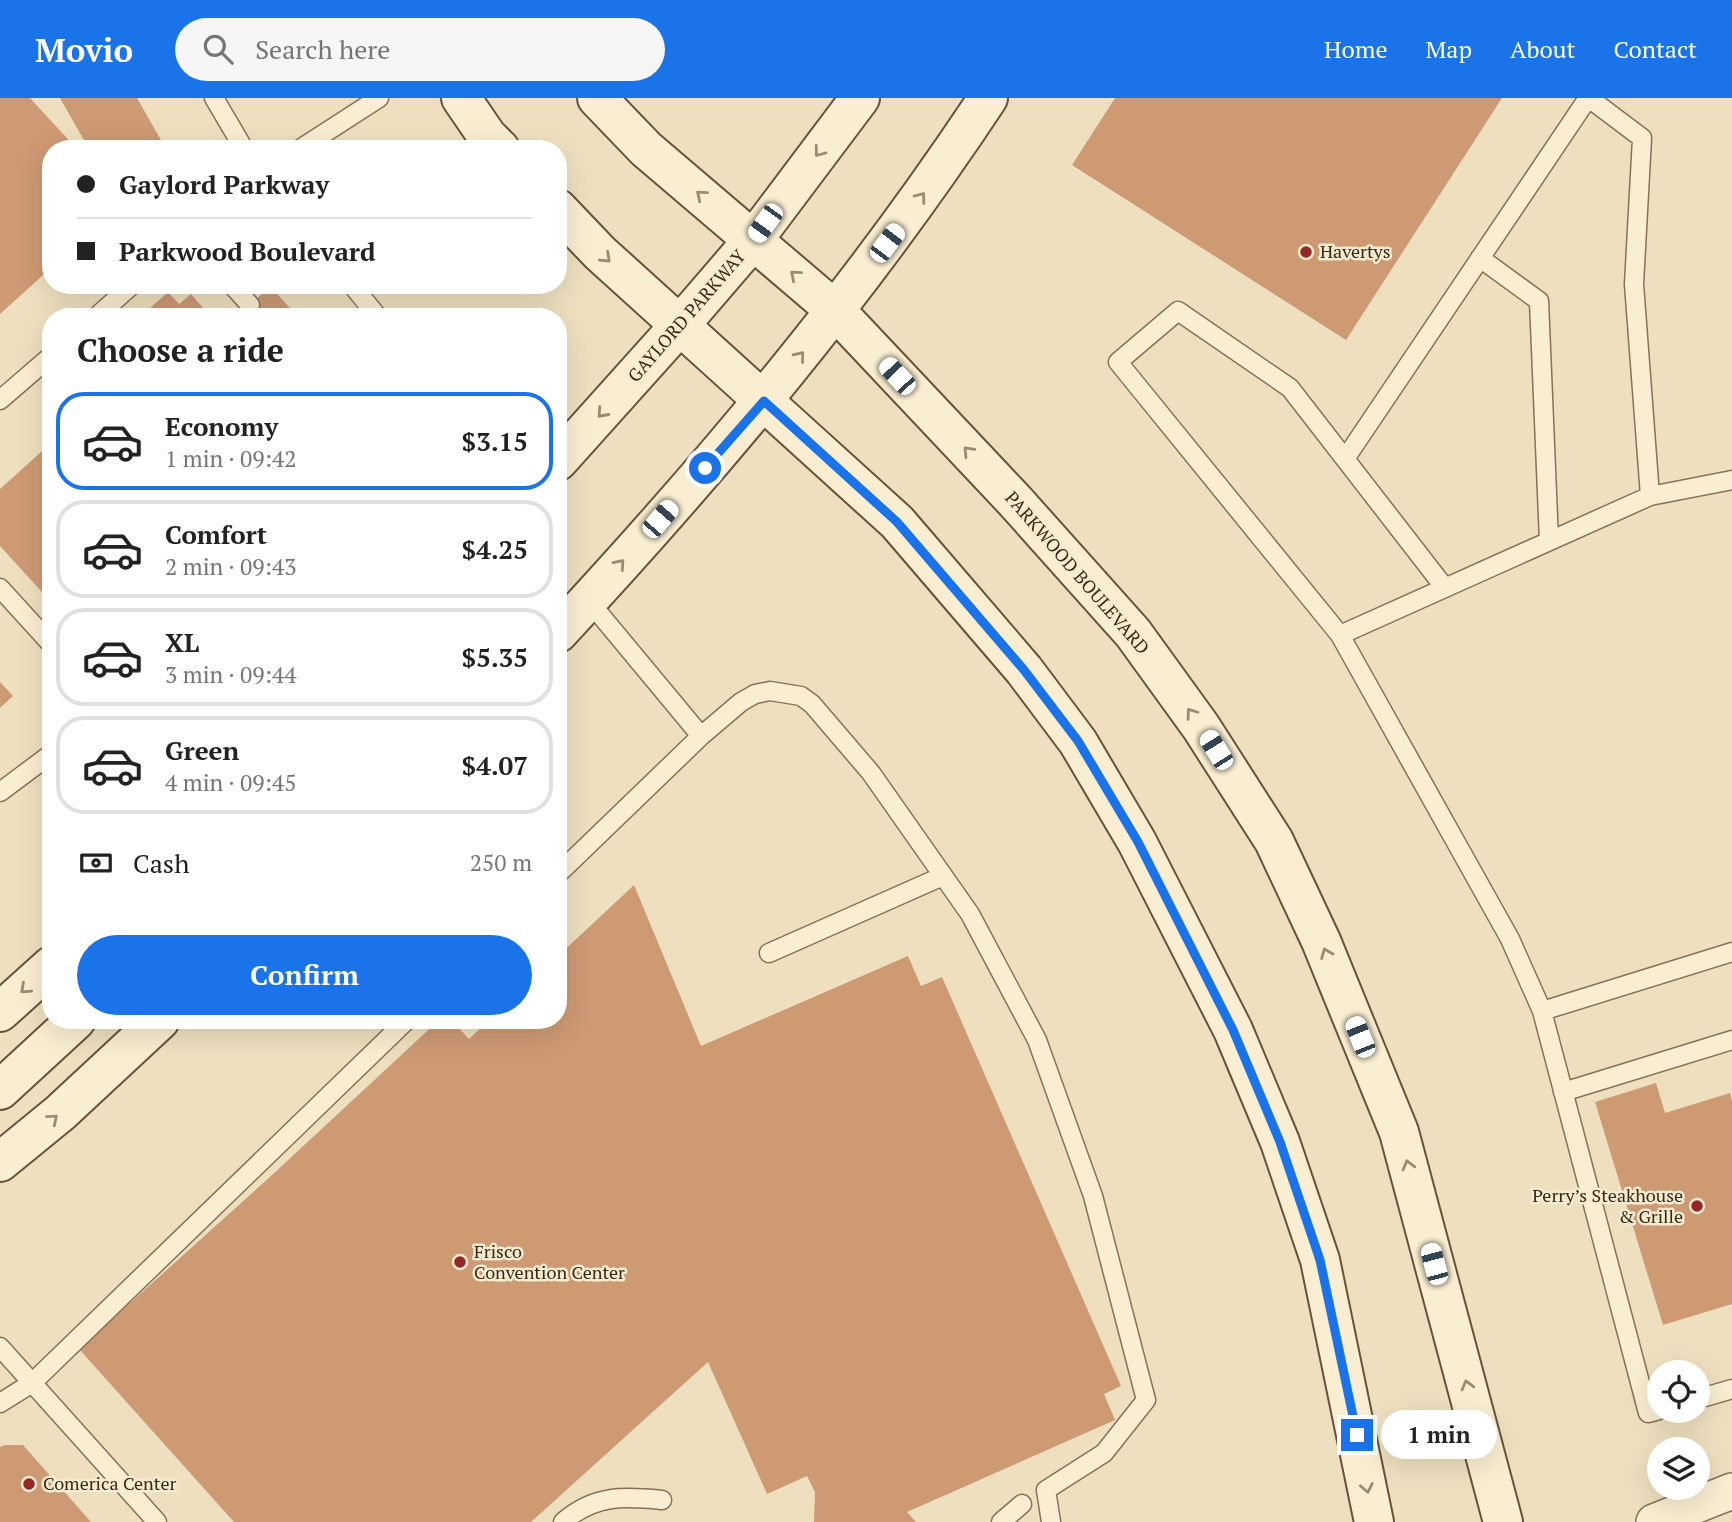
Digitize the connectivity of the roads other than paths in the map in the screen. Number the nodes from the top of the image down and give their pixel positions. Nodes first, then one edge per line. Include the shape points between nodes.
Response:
1 (214, 98) edge
2 (379, 98) edge
3 (461, 98) edge
4 (597, 98) edge
5 (860, 98) edge
6 (988, 98) edge
7 (1588, 98) edge
8 (239, 140) edge
9 (314, 140) edge
10 (491, 140) edge
11 (567, 218) edge
12 (754, 239) junction
13 (1480, 258) junction
14 (122, 294) edge
15 (240, 294) edge
16 (359, 294) edge
17 (250, 305) dead end
18 (106, 308) edge
19 (371, 308) edge
20 (836, 311) junction
21 (680, 325) junction
22 (42, 364) edge
23 (0, 400) edge
24 (764, 401) junction
25 (567, 451) edge
26 (1345, 459) junction
27 (1732, 480) edge
28 (1650, 496) junction
29 (1549, 541) junction
30 (0, 587) edge
31 (1445, 588) junction
32 (589, 600) junction
33 (567, 623) edge
34 (42, 634) edge
35 (1340, 635) junction
36 (701, 736) junction
37 (42, 761) edge
38 (0, 792) edge
39 (567, 865) edge
40 (943, 876) junction
41 (1732, 952) edge
42 (769, 953) dead end
43 (42, 974) edge
44 (1542, 1011) junction
45 (0, 1012) edge
46 (66, 1029) edge
47 (150, 1029) edge
48 (398, 1029) edge
49 (1732, 1040) edge
50 (0, 1090) edge
51 (1563, 1092) junction
52 (0, 1162) edge
53 (0, 1348) edge
54 (32, 1383) junction
55 (1732, 1389) edge
56 (1710, 1395) edge
57 (0, 1403) edge
58 (1647, 1409) edge
59 (1732, 1491) edge
60 (662, 1500) dead end
61 (1022, 1504) dead end
62 (157, 1522) edge
63 (563, 1522) edge
64 (1001, 1522) edge
65 (1051, 1522) edge
66 (1374, 1522) edge
67 (1503, 1522) edge
68 (1654, 1522) edge

1 - 8 lane
2 - 9 lane
3 - 10 main road
12 -> 4 main road, PARKWOOD BOULEVARD via 646,149
5 -> 12 main road, GAYLORD PARKWAY
20 -> 6 main road
7 - 13 lane
7 - 28 lane via 1642,138 1634,285
11 -> 21 main road
20 -> 12 main road, PARKWOOD BOULEVARD
12 - 21 main road, GAYLORD PARKWAY
13 - 26 lane
13 - 29 lane via 1539,301
14 - 18 lane
15 - 17 lane
16 - 19 lane
24 -> 20 main road
67 -> 20 main road, PARKWOOD BOULEVARD via 1399,1132 1321,941 1274,841 1201,727 1133,633
21 - 24 main road
21 -> 25 main road, GAYLORD PARKWAY
22 - 23 lane
32 -> 24 main road
24 -> 66 main road via 897,522 1024,670 1078,741 1138,842 1233,1030 1280,1142 1320,1260
26 - 31 lane
26 - 35 lane via 1290,388 1178,311 1118,362
27 - 28 lane
28 - 29 lane
29 - 31 lane
30 - 34 lane
31 - 35 lane
32 - 33 main road
32 - 36 lane
35 - 44 lane via 1510,939
36 - 39 lane
36 - 40 lane via 755,694 770,691 801,696 871,773
37 - 38 lane
40 - 42 lane
40 - 65 lane via 970,914 1037,1040 1093,1196 1146,1400 1104,1453 1046,1490
41 - 44 lane
43 -> 45 main road
44 - 51 lane
46 - 50 main road
52 -> 47 main road
48 - 54 lane
49 - 51 lane
51 - 58 lane
53 - 54 lane
54 - 57 lane
54 - 62 lane
55 - 56 lane
59 - 68 street
60 - 63 lane via 629,1496 595,1501
61 - 64 lane

